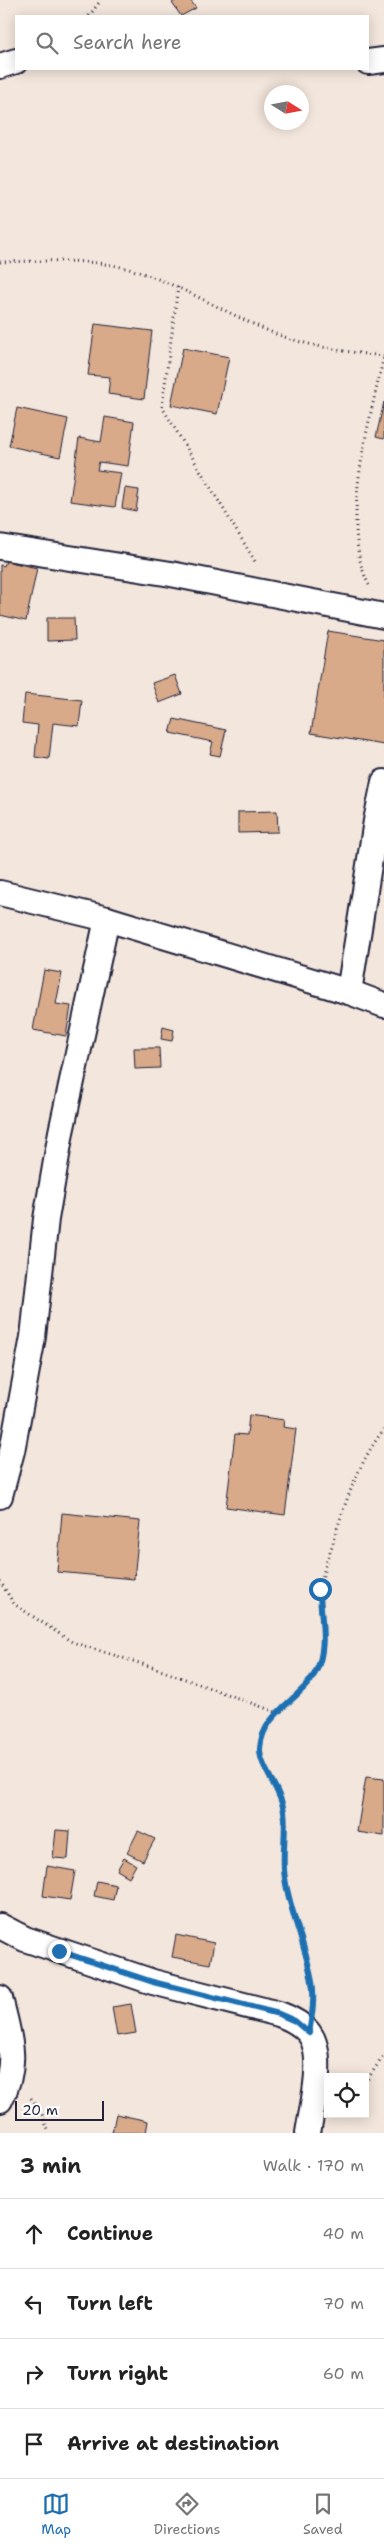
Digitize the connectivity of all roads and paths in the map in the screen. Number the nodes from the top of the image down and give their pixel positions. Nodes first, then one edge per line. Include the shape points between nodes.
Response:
1 (101, 0) edge
2 (90, 15) edge
3 (384, 60) edge
4 (15, 61) edge
5 (369, 62) edge
6 (0, 66) edge
7 (0, 262) edge
8 (178, 286) junction
9 (384, 356) edge
10 (0, 547) edge
11 (373, 592) dead end
12 (274, 594) junction
13 (384, 616) edge
14 (384, 782) edge
15 (0, 893) edge
16 (107, 919) junction
17 (349, 992) junction
18 (384, 1005) edge
19 (384, 1429) edge
20 (0, 1496) edge
21 (0, 1581) edge
22 (276, 1712) junction
23 (0, 1926) edge
24 (0, 1998) edge
25 (309, 2033) junction
26 (384, 2055) edge
27 (11, 2076) junction
28 (369, 2077) edge
29 (0, 2100) edge
30 (49, 2133) edge
31 (308, 2133) edge

1 - 2 path
3 - 5 street
4 - 6 street
7 - 8 path via 69,261 128,268
8 - 9 path via 274,333 308,345
8 - 12 path via 162,408
9 - 11 path via 356,514 361,569
10 - 12 street
12 - 13 street
14 - 17 street
15 - 16 street
16 - 17 street
16 - 20 street via 61,1132 46,1219 33,1337 12,1452
17 - 18 street
19 - 22 path via 358,1474 324,1572 320,1610 324,1642 319,1665 308,1686
21 - 22 path via 14,1604 72,1642
22 - 25 path via 263,1735 261,1760 274,1782 284,1811 282,1851 285,1879 312,1981
23 - 25 street via 24,1940 153,1982 279,2014 295,2021
24 - 27 street via 12,2049
25 - 31 street via 316,2050 316,2082
26 - 28 path
27 - 29 street
27 - 30 path via 23,2086 42,2114

